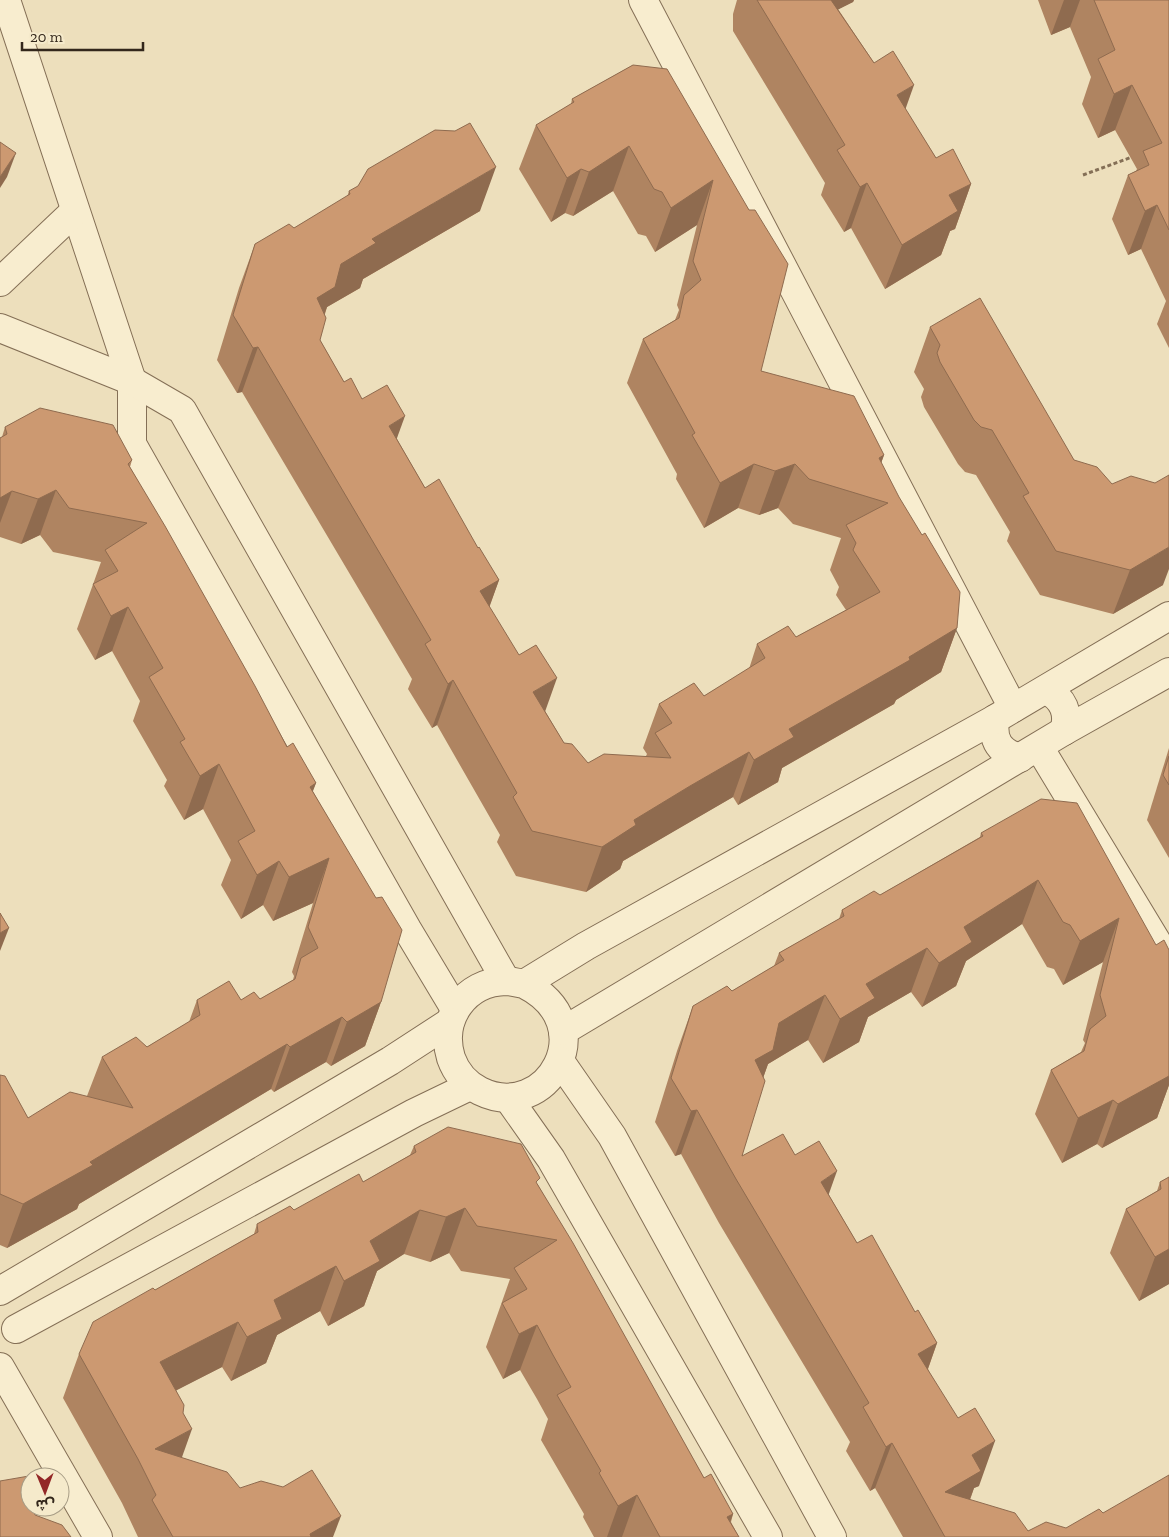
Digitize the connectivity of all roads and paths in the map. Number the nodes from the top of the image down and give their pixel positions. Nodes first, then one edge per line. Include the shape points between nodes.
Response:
1 (6, 0) edge
2 (643, 0) edge
3 (1135, 156) dead end
4 (1084, 175) dead end
5 (75, 211) junction
6 (0, 282) edge
7 (0, 328) edge
8 (132, 381) junction
9 (1169, 616) edge
10 (1169, 672) edge
11 (1046, 690) junction
12 (1004, 713) junction
13 (1064, 731) junction
14 (1029, 753) junction
15 (1169, 962) edge
16 (516, 982) junction
17 (452, 1016) junction
18 (563, 1030) junction
19 (560, 1061) junction
20 (470, 1086) junction
21 (508, 1098) junction
22 (0, 1291) edge
23 (0, 1304) edge
24 (16, 1329) junction
25 (0, 1356) edge
26 (0, 1368) edge
27 (98, 1537) edge
28 (768, 1537) edge
29 (832, 1537) edge

1 - 5 street
2 - 12 street
3 - 4 path
5 - 6 street
5 - 8 street
7 - 8 street
8 - 16 street via 182,410
8 - 17 street via 132,444 397,912
9 - 11 street
10 - 13 street
11 - 12 street
11 - 13 street via 1062,702 1067,722
12 - 14 street via 994,730 996,740 1010,755
12 - 16 street
13 - 14 street
14 - 15 street
14 - 18 street
16 - 17 street via 491,983 477,988
16 - 18 street via 539,991 550,1002
17 - 20 street via 447,1045 454,1068
17 - 22 street via 390,1061
18 - 19 street via 564,1046
19 - 21 street via 539,1087 524,1095
19 - 29 street via 612,1136
20 - 21 street via 488,1095
20 - 24 street
21 - 28 street via 551,1159
23 - 24 street via 12,1315
24 - 25 street via 11,1347
26 - 27 street

